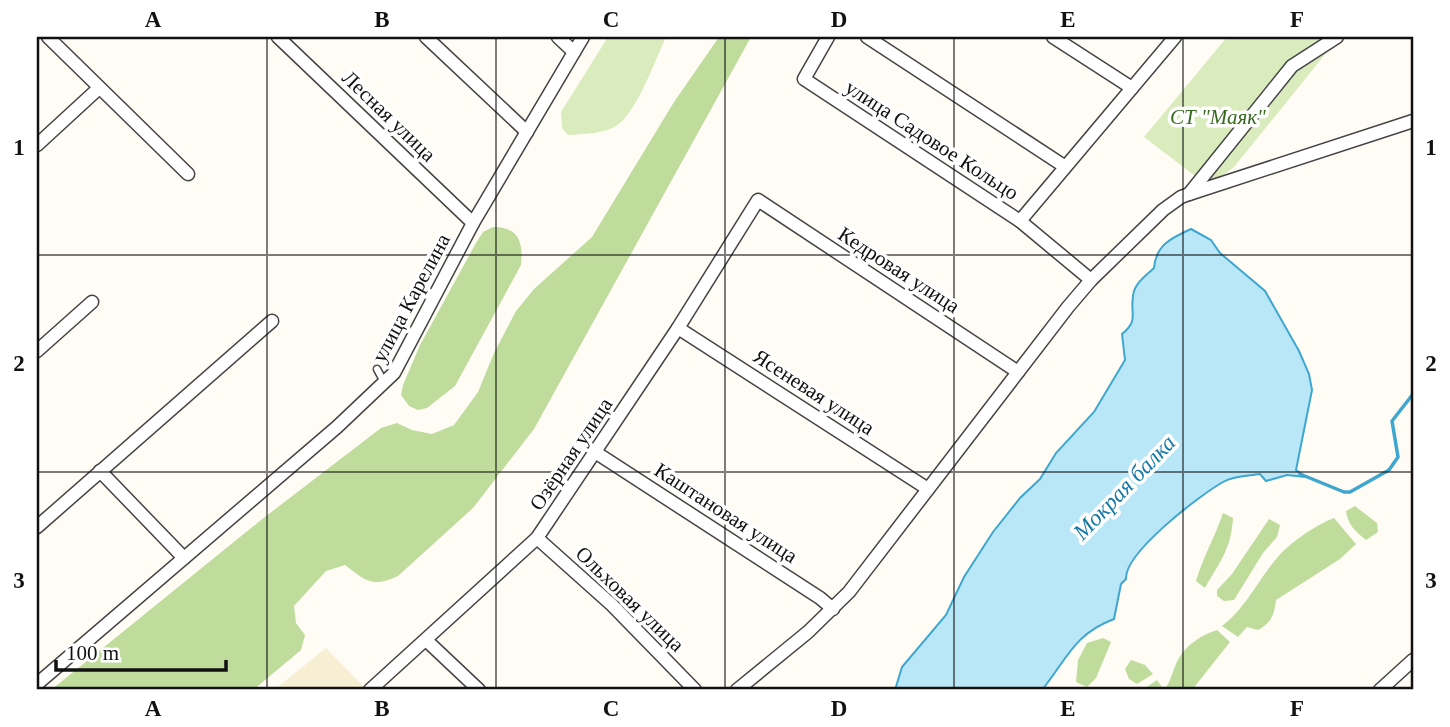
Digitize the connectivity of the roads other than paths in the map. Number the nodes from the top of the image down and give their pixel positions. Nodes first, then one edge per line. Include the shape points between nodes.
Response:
1 (48, 37) edge
2 (278, 37) edge
3 (426, 37) edge
4 (558, 37) edge
5 (583, 37) edge
6 (828, 37) edge
7 (867, 37) edge
8 (1053, 37) edge
9 (1175, 37) edge
10 (1337, 37) edge
11 (575, 52) junction
12 (99, 88) junction
13 (1132, 88) junction
14 (1413, 121) edge
15 (527, 132) junction
16 (37, 145) edge
17 (1064, 166) junction
18 (188, 174) dead end
19 (1189, 194) junction
20 (758, 200) joint
21 (1020, 221) junction
22 (473, 223) junction
23 (1091, 280) junction
24 (92, 302) dead end
25 (272, 321) dead end
26 (678, 328) junction
27 (37, 351) edge
28 (377, 369) dead end
29 (1018, 372) junction
30 (384, 384) junction
31 (595, 452) junction
32 (100, 471) junction
33 (928, 489) junction
34 (37, 527) edge
35 (537, 538) junction
36 (184, 558) junction
37 (833, 609) junction
38 (426, 640) junction
39 (1413, 660) edge
40 (37, 684) edge
41 (370, 690) edge
42 (479, 690) edge
43 (695, 690) edge
44 (737, 690) edge
45 (1380, 690) edge

1 - 12 street
2 - 22 street, Лесная улица
3 - 15 street
4 - 11 street
5 - 11 street, улица Карелина
6 - 21 street, улица Садовое Кольцо via 804,79
7 - 17 street
8 - 13 street
9 - 13 street, улица Садовое Кольцо
10 - 19 street via 1292,66
11 - 15 street, улица Карелина
12 - 16 street
12 - 18 street
13 - 17 street, улица Садовое Кольцо
14 - 19 street
15 - 22 street, улица Карелина
17 - 21 street, улица Садовое Кольцо
19 - 23 street via 1163,210
20 - 26 street, Озёрная улица
20 - 29 street, Кедровая улица
21 - 23 street
22 - 30 street, улица Карелина
23 - 29 street
24 - 27 street
25 - 32 street
26 - 31 street, Озёрная улица
26 - 33 street, Ясеневая улица
28 - 30 lane
29 - 33 street
30 - 36 street, улица Карелина
31 - 35 street, Озёрная улица
31 - 37 street, Каштановая улица
32 - 34 street
32 - 36 street
33 - 37 street
35 - 38 street, Озёрная улица
35 - 43 street, Ольховая улица via 612,605
36 - 40 street, улица Карелина
37 - 44 street
38 - 41 street, Озёрная улица
38 - 42 street
39 - 45 street

